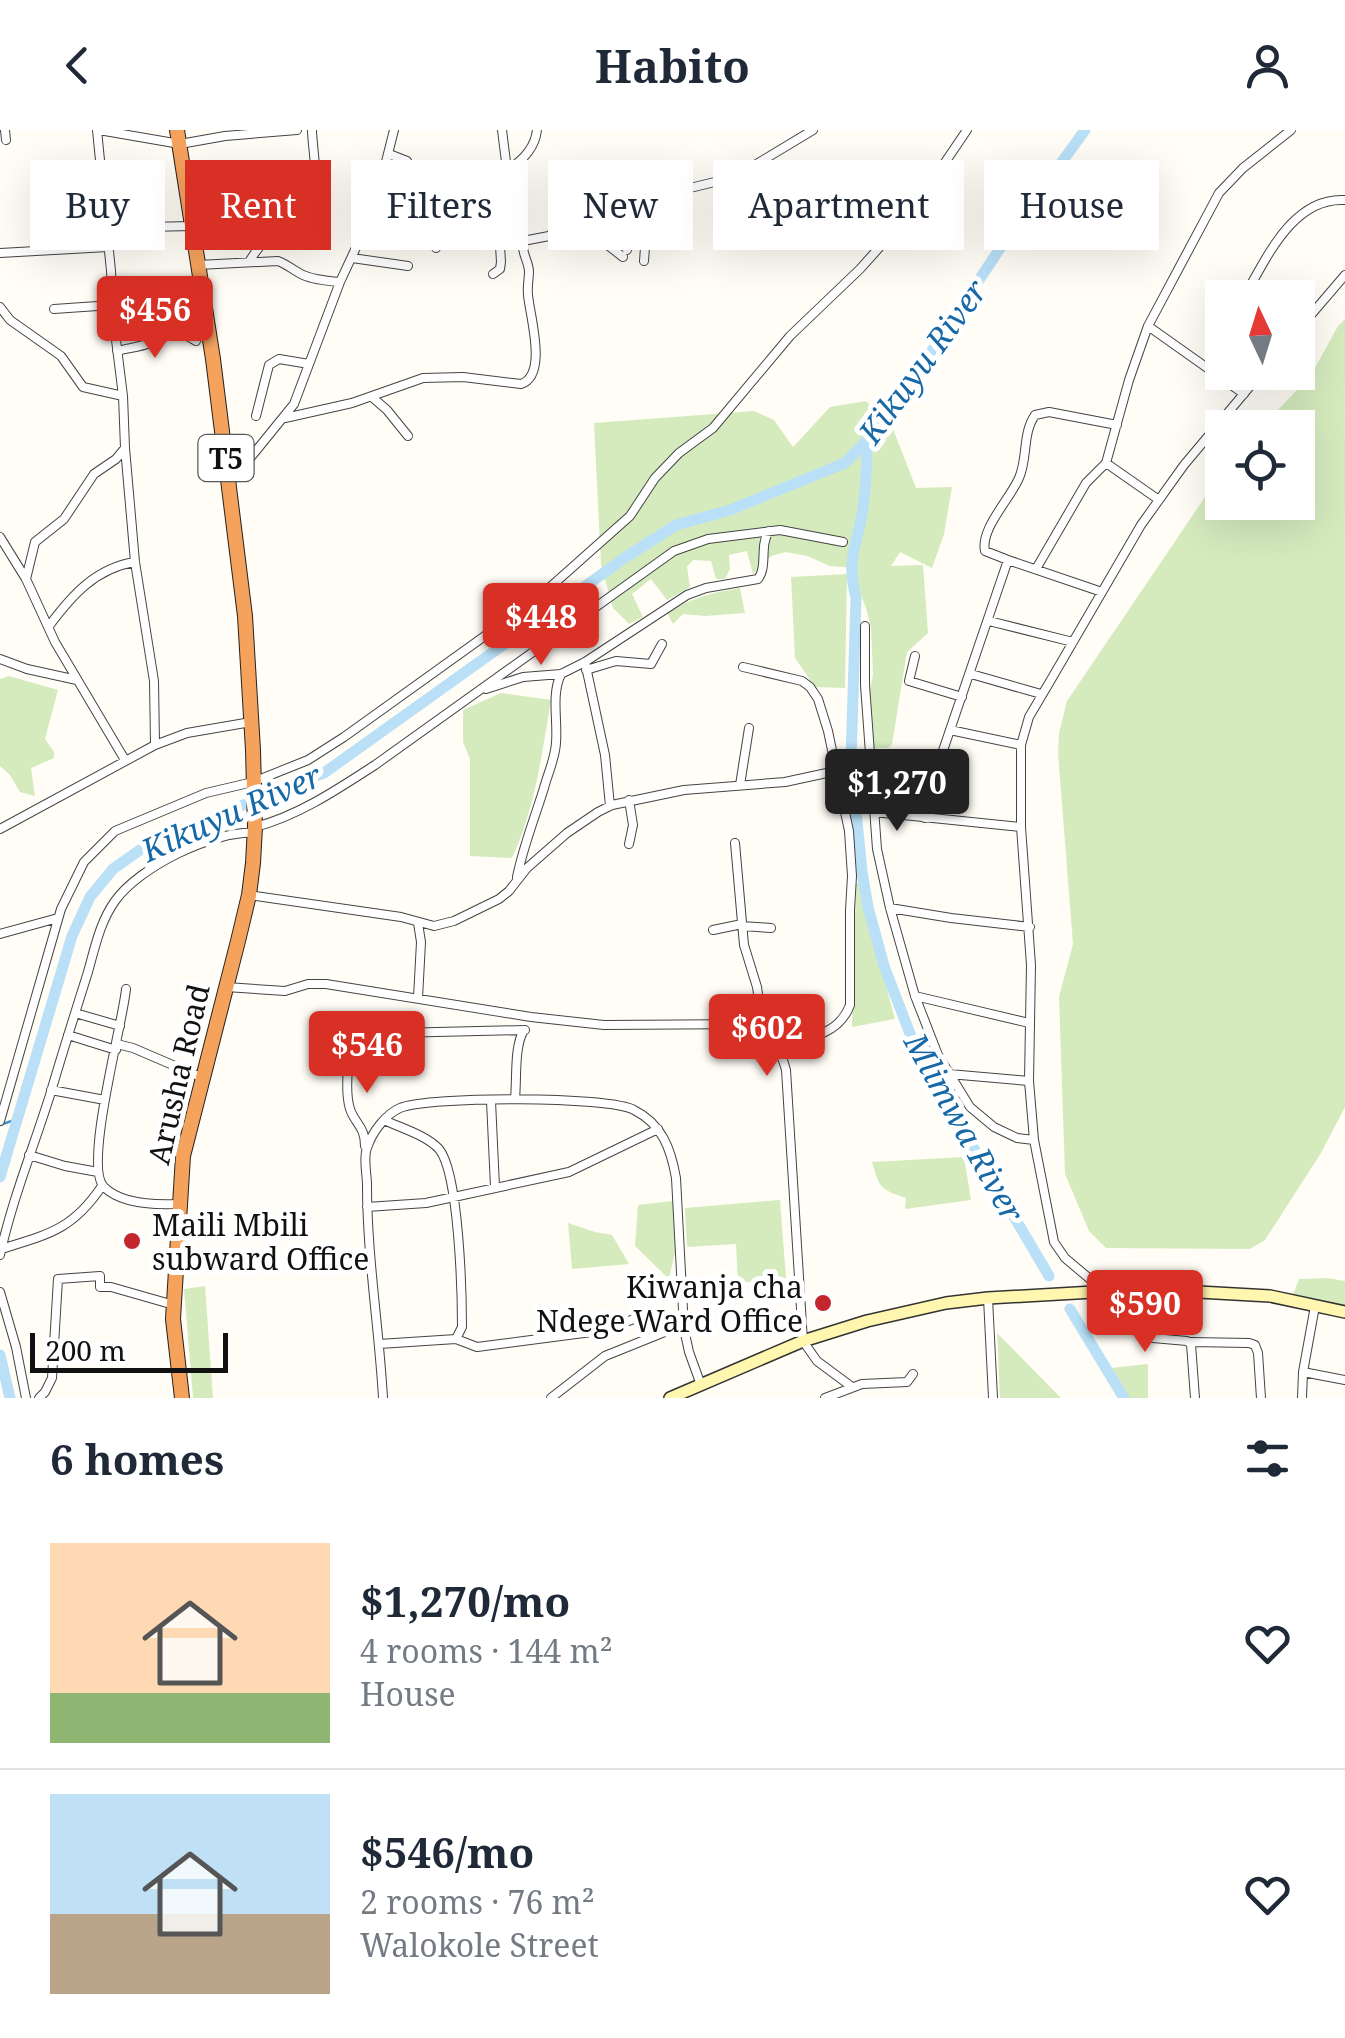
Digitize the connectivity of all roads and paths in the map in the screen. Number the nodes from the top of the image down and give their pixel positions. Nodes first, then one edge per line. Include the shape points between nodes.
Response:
1 (98, 130) edge
2 (297, 130) edge
3 (312, 130) edge
4 (394, 130) edge
5 (502, 130) edge
6 (538, 130) edge
7 (813, 130) edge
8 (967, 130) edge
9 (1291, 130) edge
10 (178, 137) edge
11 (389, 154) junction
12 (101, 160) edge
13 (407, 160) edge
14 (505, 160) edge
15 (521, 160) edge
16 (185, 179) edge
17 (693, 187) edge
18 (1345, 200) edge
19 (548, 236) edge
20 (540, 239) junction
21 (528, 240) edge
22 (54, 250) edge
23 (108, 250) edge
24 (196, 250) edge
25 (501, 250) edge
26 (522, 250) edge
27 (645, 250) edge
28 (0, 253) edge
29 (352, 258) junction
30 (528, 261) junction
31 (644, 261) dead end
32 (249, 262) junction
33 (198, 265) junction
34 (408, 266) dead end
35 (497, 276) dead end
36 (1345, 276) edge
37 (1254, 280) edge
38 (340, 282) junction
39 (112, 305) junction
40 (0, 307) edge
41 (54, 309) dead end
42 (1315, 310) edge
43 (1148, 326) junction
44 (196, 340) dead end
45 (117, 350) junction
46 (309, 364) junction
47 (1247, 390) edge
48 (1244, 394) junction
49 (123, 396) junction
50 (372, 397) junction
51 (256, 416) dead end
52 (284, 418) junction
53 (1117, 425) junction
54 (408, 436) dead end
55 (125, 448) junction
56 (1106, 463) junction
57 (230, 484) junction
58 (1158, 500) junction
59 (768, 531) junction
60 (0, 536) edge
61 (843, 542) dead end
62 (1008, 560) junction
63 (136, 562) junction
64 (1036, 570) junction
65 (26, 580) junction
66 (1102, 592) junction
67 (989, 621) junction
68 (49, 626) junction
69 (865, 626) dead end
70 (1073, 642) junction
71 (662, 644) dead end
72 (915, 656) dead end
73 (0, 659) edge
74 (586, 666) junction
75 (743, 668) dead end
76 (561, 674) junction
77 (971, 674) junction
78 (77, 680) junction
79 (478, 692) junction
80 (1041, 694) junction
81 (962, 697) junction
82 (252, 722) junction
83 (748, 728) dead end
84 (950, 730) junction
85 (155, 745) junction
86 (1021, 745) junction
87 (126, 760) junction
88 (836, 770) junction
89 (252, 785) junction
90 (740, 785) junction
91 (629, 800) junction
92 (610, 806) junction
93 (874, 812) junction
94 (925, 818) junction
95 (1021, 827) junction
96 (255, 828) junction
97 (0, 829) edge
98 (736, 843) dead end
99 (629, 844) dead end
100 (516, 878) junction
101 (249, 895) junction
102 (890, 908) junction
103 (59, 918) junction
104 (418, 923) junction
105 (742, 925) junction
106 (1030, 927) junction
107 (771, 928) dead end
108 (713, 930) dead end
109 (0, 934) edge
110 (226, 987) junction
111 (126, 989) dead end
112 (915, 996) junction
113 (418, 998) junction
114 (75, 1013) junction
115 (531, 1018) junction
116 (1029, 1022) junction
117 (755, 1024) junction
118 (120, 1026) junction
119 (525, 1030) junction
120 (68, 1035) junction
121 (776, 1043) junction
122 (116, 1047) junction
123 (950, 1074) junction
124 (13, 1075) junction
125 (0, 1076) edge
126 (203, 1078) junction
127 (1029, 1081) junction
128 (51, 1090) junction
129 (515, 1099) junction
130 (105, 1100) junction
131 (491, 1100) junction
132 (384, 1120) junction
133 (0, 1121) edge
134 (658, 1129) junction
135 (1034, 1140) junction
136 (366, 1150) junction
137 (29, 1155) junction
138 (98, 1172) junction
139 (102, 1186) junction
140 (495, 1187) junction
141 (454, 1197) junction
142 (178, 1204) junction
143 (367, 1208) junction
144 (1, 1252) edge
145 (1145, 1289) junction
146 (0, 1292) edge
147 (1106, 1292) junction
148 (988, 1298) junction
149 (174, 1305) junction
150 (1315, 1306) junction
151 (1345, 1312) edge
152 (673, 1329) junction
153 (684, 1329) junction
154 (456, 1339) junction
155 (803, 1341) junction
156 (1190, 1342) junction
157 (380, 1344) junction
158 (1303, 1372) junction
159 (913, 1374) dead end
160 (1345, 1380) edge
161 (702, 1384) junction
162 (852, 1386) junction
163 (26, 1398) edge
164 (39, 1398) edge
165 (182, 1398) edge
166 (383, 1398) edge
167 (552, 1398) edge
168 (670, 1398) edge
169 (708, 1398) edge
170 (825, 1398) edge
171 (993, 1398) edge
172 (1195, 1398) edge
173 (1261, 1398) edge
174 (1302, 1398) edge

1 - 10 street
1 - 12 street
2 - 10 street
3 - 32 street via 315,203 264,240
4 - 11 street
5 - 14 street
6 - 15 street
7 - 17 street via 730,179
8 - 89 street via 912,211 790,336 713,428 655,478 630,516 540,598 344,737
9 - 43 street via 1219,193
10 - 16 highway, T5
11 - 13 street
11 - 29 street
18 - 37 street via 1302,214
19 - 20 street
20 - 21 street
20 - 30 street
22 - 28 street
23 - 39 street
24 - 33 highway, T5
25 - 35 street
26 - 30 street
27 - 31 street
29 - 34 street
29 - 38 street
30 - 50 street via 535,356 527,383 431,377
32 - 33 street
32 - 38 street via 284,262 301,274
33 - 57 highway, T5
36 - 42 street
38 - 46 street
39 - 41 street
39 - 45 street
40 - 49 street via 61,356 83,387
43 - 48 street
43 - 53 street
44 - 45 street via 164,335
45 - 49 street
46 - 51 street via 279,358 268,365
46 - 52 street
47 - 48 street
48 - 58 street
49 - 55 street
50 - 52 street
50 - 54 street
52 - 57 street
53 - 56 street
53 - 62 street via 1035,415 1018,482 983,543 986,552
55 - 63 street
55 - 65 street via 35,542
56 - 58 street
56 - 64 street via 1086,483
57 - 82 highway, T5
58 - 66 street
59 - 61 street
59 - 74 street via 758,579 696,591
59 - 79 street via 708,539 674,552
60 - 65 street
62 - 64 street
62 - 67 street
63 - 68 street via 114,565 78,590
63 - 85 street via 154,681
64 - 66 street
65 - 68 street
66 - 70 street
67 - 70 street
67 - 77 street
68 - 78 street
69 - 93 street
70 - 80 street
71 - 74 street via 651,664
72 - 81 street via 909,681
73 - 78 street
74 - 76 street
74 - 92 street
75 - 88 street via 810,686
76 - 79 street via 522,676
76 - 100 street via 555,753
77 - 80 street
77 - 81 street
78 - 87 street
79 - 96 street via 331,793
80 - 86 street
81 - 84 street
82 - 85 street
82 - 89 highway, T5
83 - 90 street
84 - 86 street
84 - 94 street
85 - 87 street
86 - 95 street
87 - 97 street
88 - 90 street
88 - 121 street via 852,876 850,1005 826,1033
89 - 96 highway, T5
89 - 103 street via 206,793 115,831 84,862
90 - 91 street
91 - 92 street
91 - 99 street
92 - 100 street
93 - 94 street
93 - 102 street
94 - 95 street
95 - 106 street
96 - 101 highway, Arusha Road / T5
96 - 114 street via 201,844 126,887 102,924
98 - 105 street
100 - 104 street via 484,908 434,926
101 - 104 street
101 - 110 highway, Arusha Road / T5
102 - 106 street
102 - 112 street
103 - 109 street
103 - 124 street
104 - 113 street
105 - 107 street
105 - 108 street
105 - 117 street via 760,1008
106 - 116 street
110 - 113 street via 285,991 326,984
110 - 126 highway, Arusha Road / T5
111 - 118 street
112 - 116 street
112 - 123 street
113 - 115 street
114 - 118 street
114 - 120 street
115 - 117 street via 604,1025
115 - 119 street
116 - 127 street
117 - 121 street
118 - 122 street
119 - 129 street
119 - 136 street via 353,1034 348,1101
120 - 122 street
120 - 128 street
121 - 155 street via 786,1070
122 - 126 street
122 - 130 street
123 - 127 street
123 - 135 street via 982,1119
124 - 125 street
124 - 133 street
126 - 142 highway, Arusha Road / T5
127 - 135 street
128 - 130 street
128 - 137 street
129 - 131 street
129 - 134 street via 622,1104
130 - 138 street
131 - 132 street via 427,1101
131 - 140 street
132 - 136 street
132 - 141 street via 438,1148
134 - 140 street via 569,1172
134 - 153 street via 676,1178
135 - 147 street via 1054,1242
136 - 143 street
137 - 138 street
137 - 144 street
138 - 139 street
139 - 142 street via 140,1203
139 - 144 street via 66,1226
140 - 141 street
141 - 143 street
141 - 154 street via 462,1309
142 - 149 highway, Arusha Road / T5
143 - 157 street
145 - 147 street
145 - 150 street via 1270,1296
145 - 156 street via 1152,1338
146 - 163 street
147 - 148 street
148 - 155 street
148 - 171 street
149 - 164 street via 100,1288 100,1276 58,1280 52,1378
149 - 165 highway, Arusha Road / T5
150 - 151 street
150 - 158 street
152 - 153 street
152 - 154 street via 640,1317 599,1331 478,1347
152 - 167 street via 596,1362
153 - 161 street
154 - 157 street
155 - 161 street
155 - 162 street via 817,1361
156 - 172 street
156 - 173 street via 1255,1345
157 - 166 street
158 - 160 street
158 - 174 street
159 - 162 street via 901,1383
161 - 168 street
161 - 169 street
162 - 170 street

